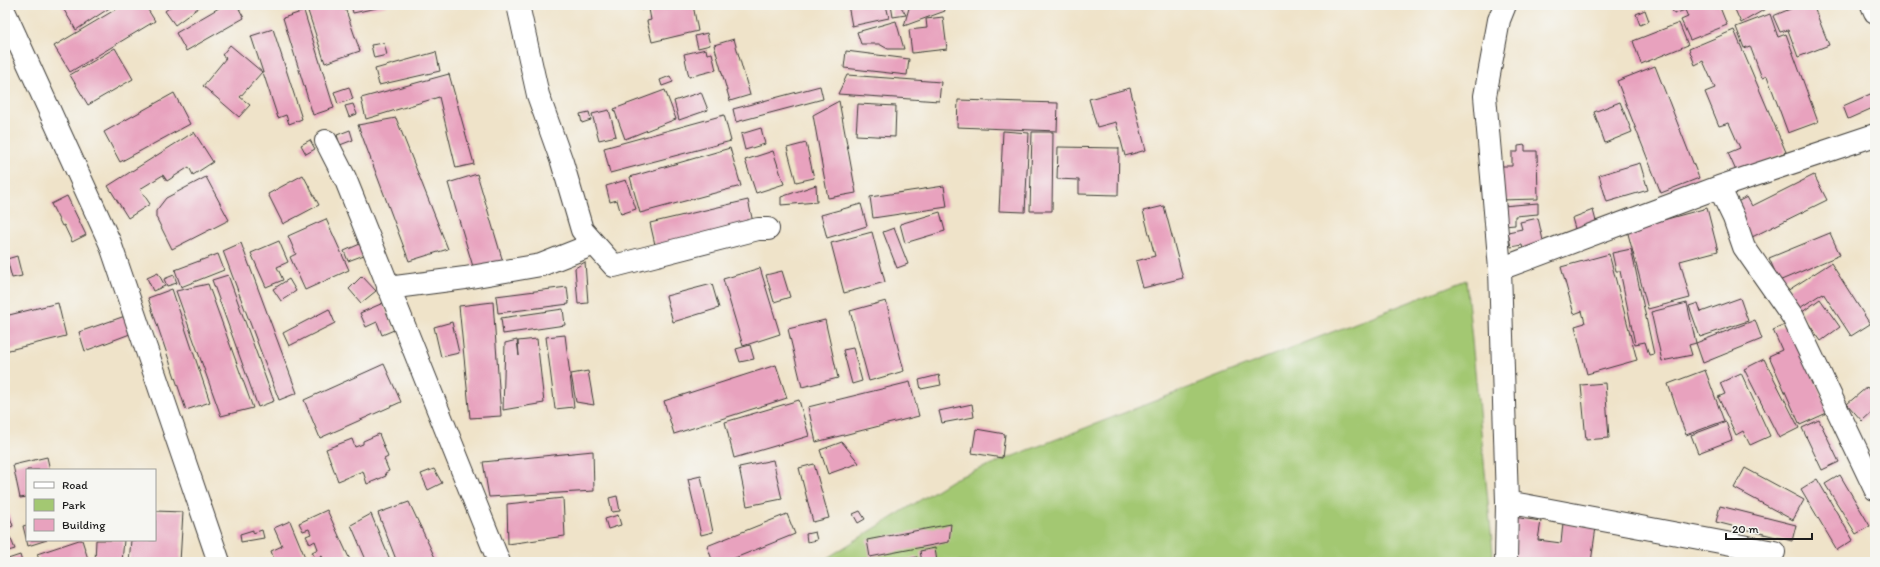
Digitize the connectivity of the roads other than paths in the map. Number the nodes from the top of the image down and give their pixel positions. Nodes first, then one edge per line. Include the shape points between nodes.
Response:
1 (518, 5) edge
2 (1505, 5) edge
3 (1872, 5) edge
4 (1875, 12) edge
5 (5, 14) edge
6 (1875, 135) edge
7 (326, 141) dead end
8 (1719, 187) junction
9 (768, 229) dead end
10 (594, 244) junction
11 (1500, 269) junction
12 (388, 288) junction
13 (1875, 489) edge
14 (1507, 502) junction
15 (1774, 552) dead end
16 (219, 562) edge
17 (499, 562) edge
18 (1506, 562) edge

1 - 10 street via 538,95 562,162 582,230
2 - 11 street via 1499,20 1485,96
3 - 4 street
5 - 16 street via 110,243
6 - 8 street
7 - 12 street via 345,178
8 - 11 street
8 - 13 street via 1744,247 1793,317
9 - 10 street via 758,229 614,266
10 - 12 street via 541,265
11 - 14 street
12 - 17 street
14 - 15 street
14 - 18 street

